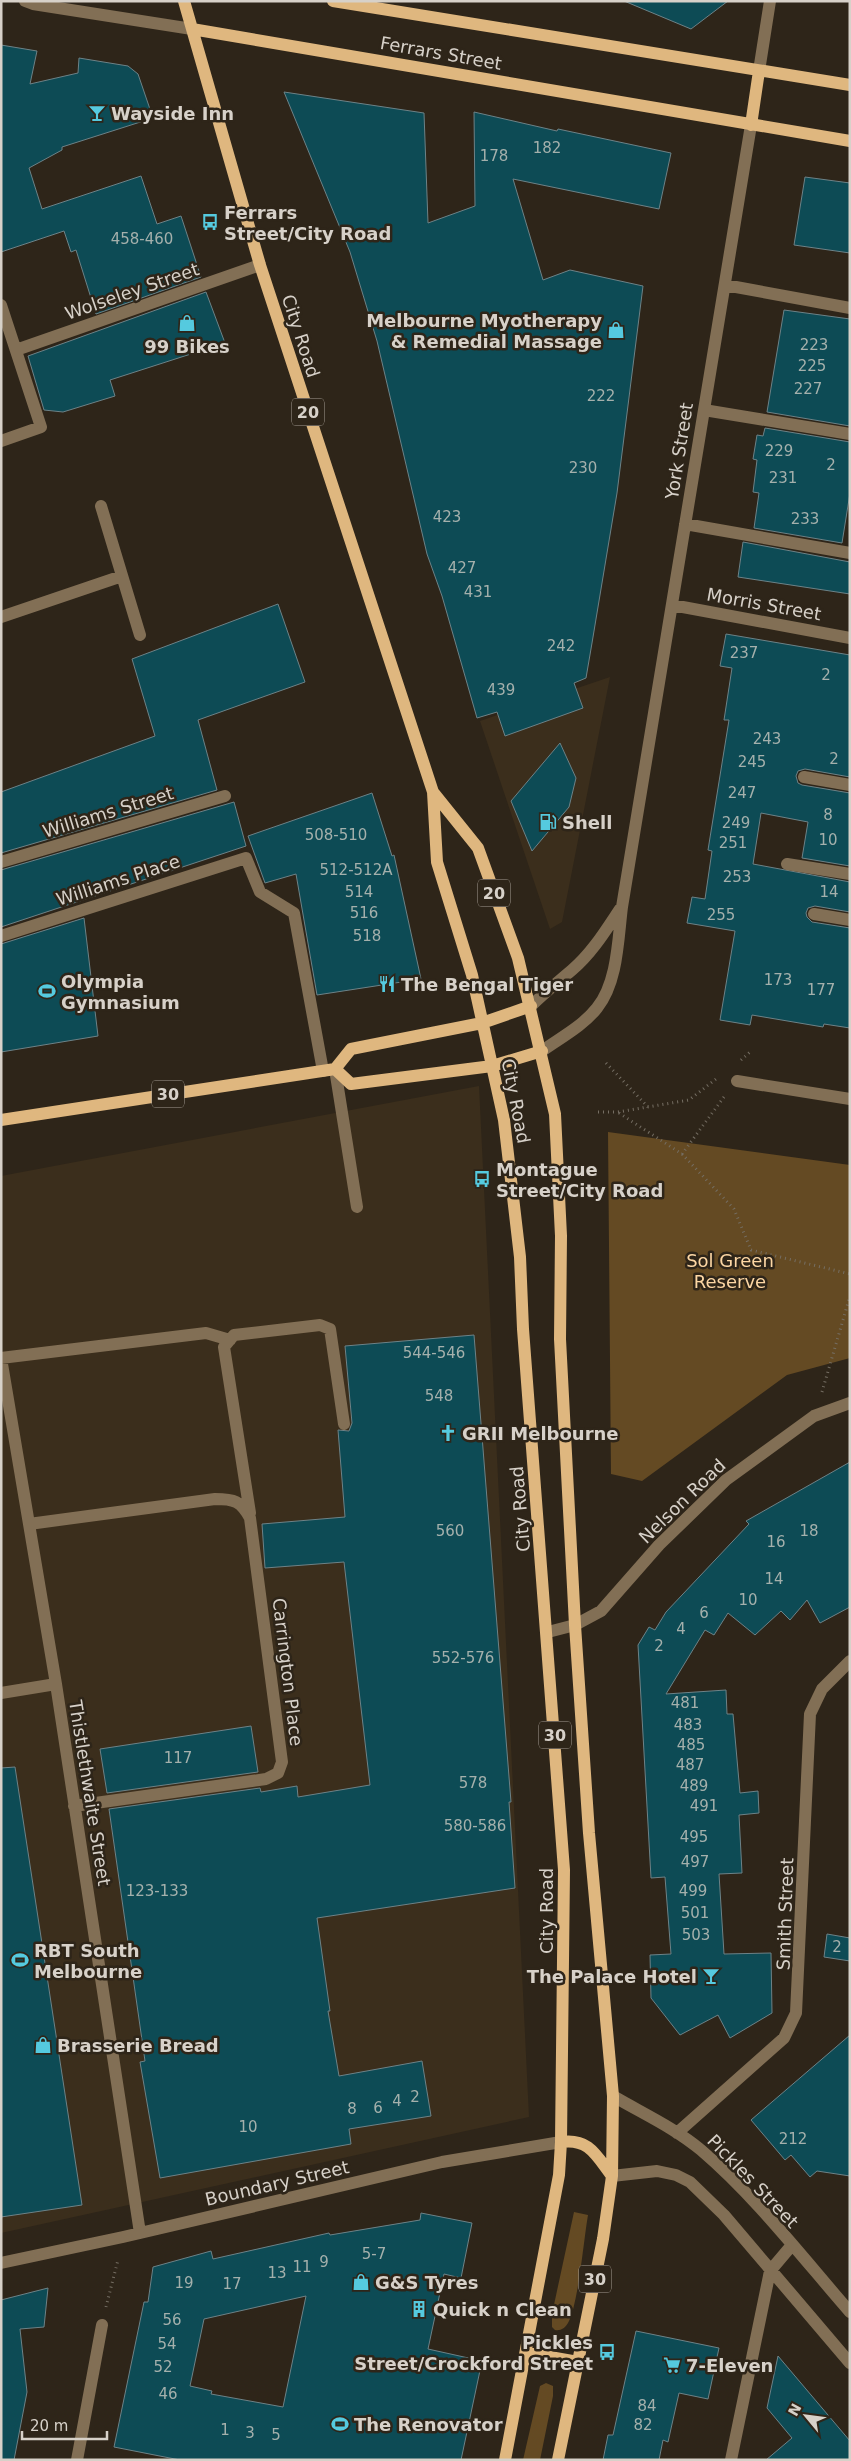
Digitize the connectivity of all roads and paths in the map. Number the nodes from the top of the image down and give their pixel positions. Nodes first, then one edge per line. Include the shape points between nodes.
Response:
1 (25, 1) edge
2 (184, 1) edge
3 (333, 1) edge
4 (770, 1) edge
5 (192, 29) junction
6 (759, 71) junction
7 (850, 85) edge
8 (751, 125) junction
9 (850, 141) edge
10 (260, 265) junction
11 (725, 285) junction
12 (1, 305) edge
13 (850, 308) edge
14 (16, 350) junction
15 (704, 410) junction
16 (850, 434) edge
17 (1, 440) edge
18 (101, 506) dead end
19 (685, 524) junction
20 (850, 553) edge
21 (122, 576) junction
22 (672, 605) junction
23 (1, 617) edge
24 (140, 635) dead end
25 (850, 638) edge
26 (804, 777) dead end
27 (850, 785) edge
28 (433, 792) junction
29 (225, 796) dead end
30 (1, 862) edge
31 (786, 864) dead end
32 (850, 874) edge
33 (622, 907) junction
34 (814, 914) dead end
35 (850, 920) edge
36 (1, 936) edge
37 (531, 1006) junction
38 (482, 1023) junction
39 (542, 1051) junction
40 (750, 1052) dead end
41 (606, 1063) dead end
42 (735, 1064) dead end
43 (492, 1066) junction
44 (329, 1070) junction
45 (720, 1076) dead end
46 (737, 1080) joint
47 (850, 1099) edge
48 (648, 1107) junction
49 (598, 1112) dead end
50 (618, 1112) junction
51 (1, 1120) edge
52 (682, 1154) junction
53 (357, 1207) dead end
54 (850, 1274) edge
55 (850, 1296) edge
56 (230, 1340) junction
57 (1, 1358) edge
58 (850, 1403) edge
59 (814, 1416) junction
60 (344, 1424) dead end
61 (250, 1518) junction
62 (29, 1524) junction
63 (575, 1625) junction
64 (548, 1632) junction
65 (850, 1660) edge
66 (56, 1684) junction
67 (1, 1693) edge
68 (74, 1806) junction
69 (613, 2096) junction
70 (677, 2133) junction
71 (561, 2142) junction
72 (612, 2176) junction
73 (140, 2233) junction
74 (123, 2237) junction
75 (792, 2245) junction
76 (1, 2262) edge
77 (770, 2271) junction
78 (850, 2312) edge
79 (102, 2325) joint
80 (527, 2353) junction
81 (578, 2362) junction
82 (850, 2363) edge
83 (77, 2460) edge
84 (505, 2460) edge
85 (558, 2460) edge
86 (731, 2460) edge

1 - 5 street, Ferrars Street
2 - 5 main road, City Road / 20
3 - 6 main road, Ferrars Street
4 - 6 street, York Street
5 - 8 main road, Ferrars Street
5 - 10 main road, City Road / 20
6 - 7 main road, Ferrars Street
6 - 8 main road, York Street
8 - 9 main road, Ferrars Street
8 - 11 street, York Street
10 - 14 street, Wolseley Street
10 - 28 main road, City Road / 20
11 - 13 street
11 - 15 street, York Street
12 - 14 street
14 - 17 street via 41,427
15 - 16 street
15 - 19 street, York Street
18 - 21 street
19 - 20 street
19 - 22 street, York Street
21 - 23 street
21 - 24 street
22 - 25 street, Morris Street
22 - 33 street, York Street
26 - 27 street
28 - 37 main road, City Road / 20 via 478,848 518,958
28 - 38 main road, City Road / 20 via 437,862 472,975
29 - 30 street, Williams Street
31 - 32 street
33 - 37 street, York Street via 600,939 573,969
33 - 39 street, York Street via 616,955 608,988 598,1008
34 - 35 street
36 - 44 street, Williams Place via 246,858 260,892 294,912
37 - 38 main road
37 - 39 main road, City Road / 20
38 - 43 main road, City Road
38 - 44 main road via 351,1049
39 - 43 main road
39 - 63 main road, City Road / 30 via 555,1114 560,1181 560,1339
40 - 42 path
41 - 48 path
43 - 44 main road via 351,1084
43 - 64 main road, City Road / 30 via 504,1120 520,1257
44 - 51 main road, 30
44 - 53 street
45 - 48 path via 689,1100
46 - 47 street
46 - 52 path
48 - 50 path
49 - 50 path
50 - 52 path
52 - 54 path via 734,1209 751,1250
55 - 59 path
56 - 57 street via 206,1333
56 - 60 street via 234,1335 320,1325 330,1329
56 - 61 street, Carrington Place via 224,1347
57 - 62 street, Thistlethwaite Street
58 - 59 street, Nelson Road
59 - 63 street, Nelson Road via 726,1480 659,1546 601,1611
61 - 62 street via 244,1506 230,1499 216,1498
61 - 68 street, Carrington Place via 282,1762 278,1773 266,1779
62 - 66 street, Thistlethwaite Street
63 - 64 street, Nelson Road
63 - 69 main road, City Road / 30 via 589,1833
64 - 71 main road, City Road / 30 via 564,1870
65 - 70 street, Smith Street via 825,1685 810,1714 796,2012 784,2038
66 - 67 street
66 - 68 street, Thistlethwaite Street
68 - 73 street, Thistlethwaite Street
69 - 70 street, Pickles Street
69 - 72 main road, 30
70 - 75 street, Pickles Street via 701,2150 746,2193
71 - 72 main road via 583,2143
71 - 73 street, Boundary Street via 442,2162
71 - 80 main road, 30 via 557,2185
72 - 77 street via 657,2171 683,2178 724,2215
72 - 81 main road, 30
73 - 74 street, Boundary Street
74 - 76 street, Boundary Street
74 - 79 path
75 - 77 street
75 - 78 street, Pickles Street
77 - 82 street
77 - 86 street
79 - 83 street
80 - 81 main road
80 - 84 main road, 30
81 - 85 main road, 30

